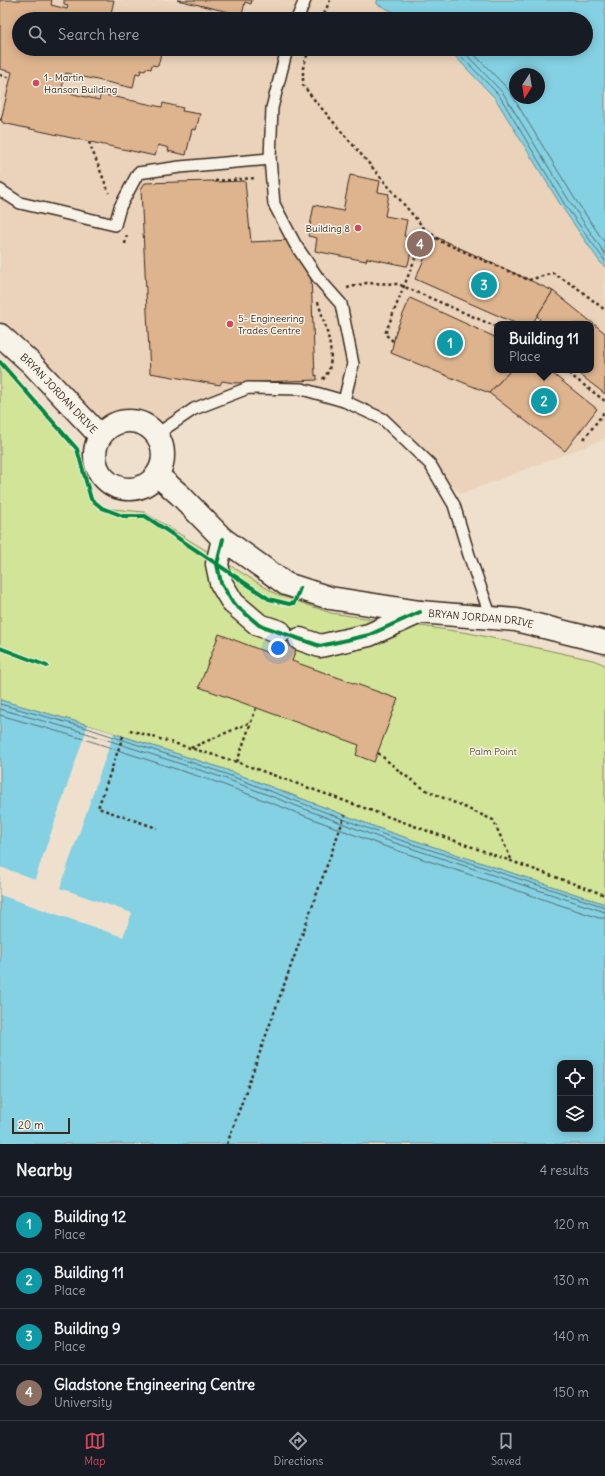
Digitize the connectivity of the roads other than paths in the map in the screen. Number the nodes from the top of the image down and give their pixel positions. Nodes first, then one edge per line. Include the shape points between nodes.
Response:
1 (305, 0) edge
2 (301, 12) edge
3 (285, 56) edge
4 (270, 159) junction
5 (0, 190) edge
6 (0, 335) edge
7 (344, 401) junction
8 (157, 434) junction
9 (100, 436) junction
10 (157, 475) junction
11 (223, 539) junction
12 (420, 612) junction
13 (491, 618) junction
14 (280, 632) dead end
15 (300, 639) dead end
16 (605, 642) edge

1 - 2 lane
3 - 4 lane via 272,108
4 - 5 lane via 138,172 120,207 115,225 20,203
4 - 7 lane via 274,204 295,244 340,304 353,364
6 - 9 main road, BRYAN JORDAN DRIVE via 31,363
7 - 8 lane via 302,389 248,388 194,409
7 - 13 lane via 383,419 430,464 454,505
8 - 9 main road via 147,425 135,420 122,421 110,426
8 - 10 main road via 162,442 164,454
9 - 10 main road via 95,457 98,469 113,485 125,489 137,488
10 - 11 main road, BRYAN JORDAN DRIVE
11 - 12 main road, BRYAN JORDAN DRIVE via 286,584 330,598
11 - 14 main road via 217,564 221,583 233,603 260,625
12 - 13 main road, BRYAN JORDAN DRIVE
12 - 15 main road via 369,635 320,646
13 - 16 main road, BRYAN JORDAN DRIVE via 516,620

